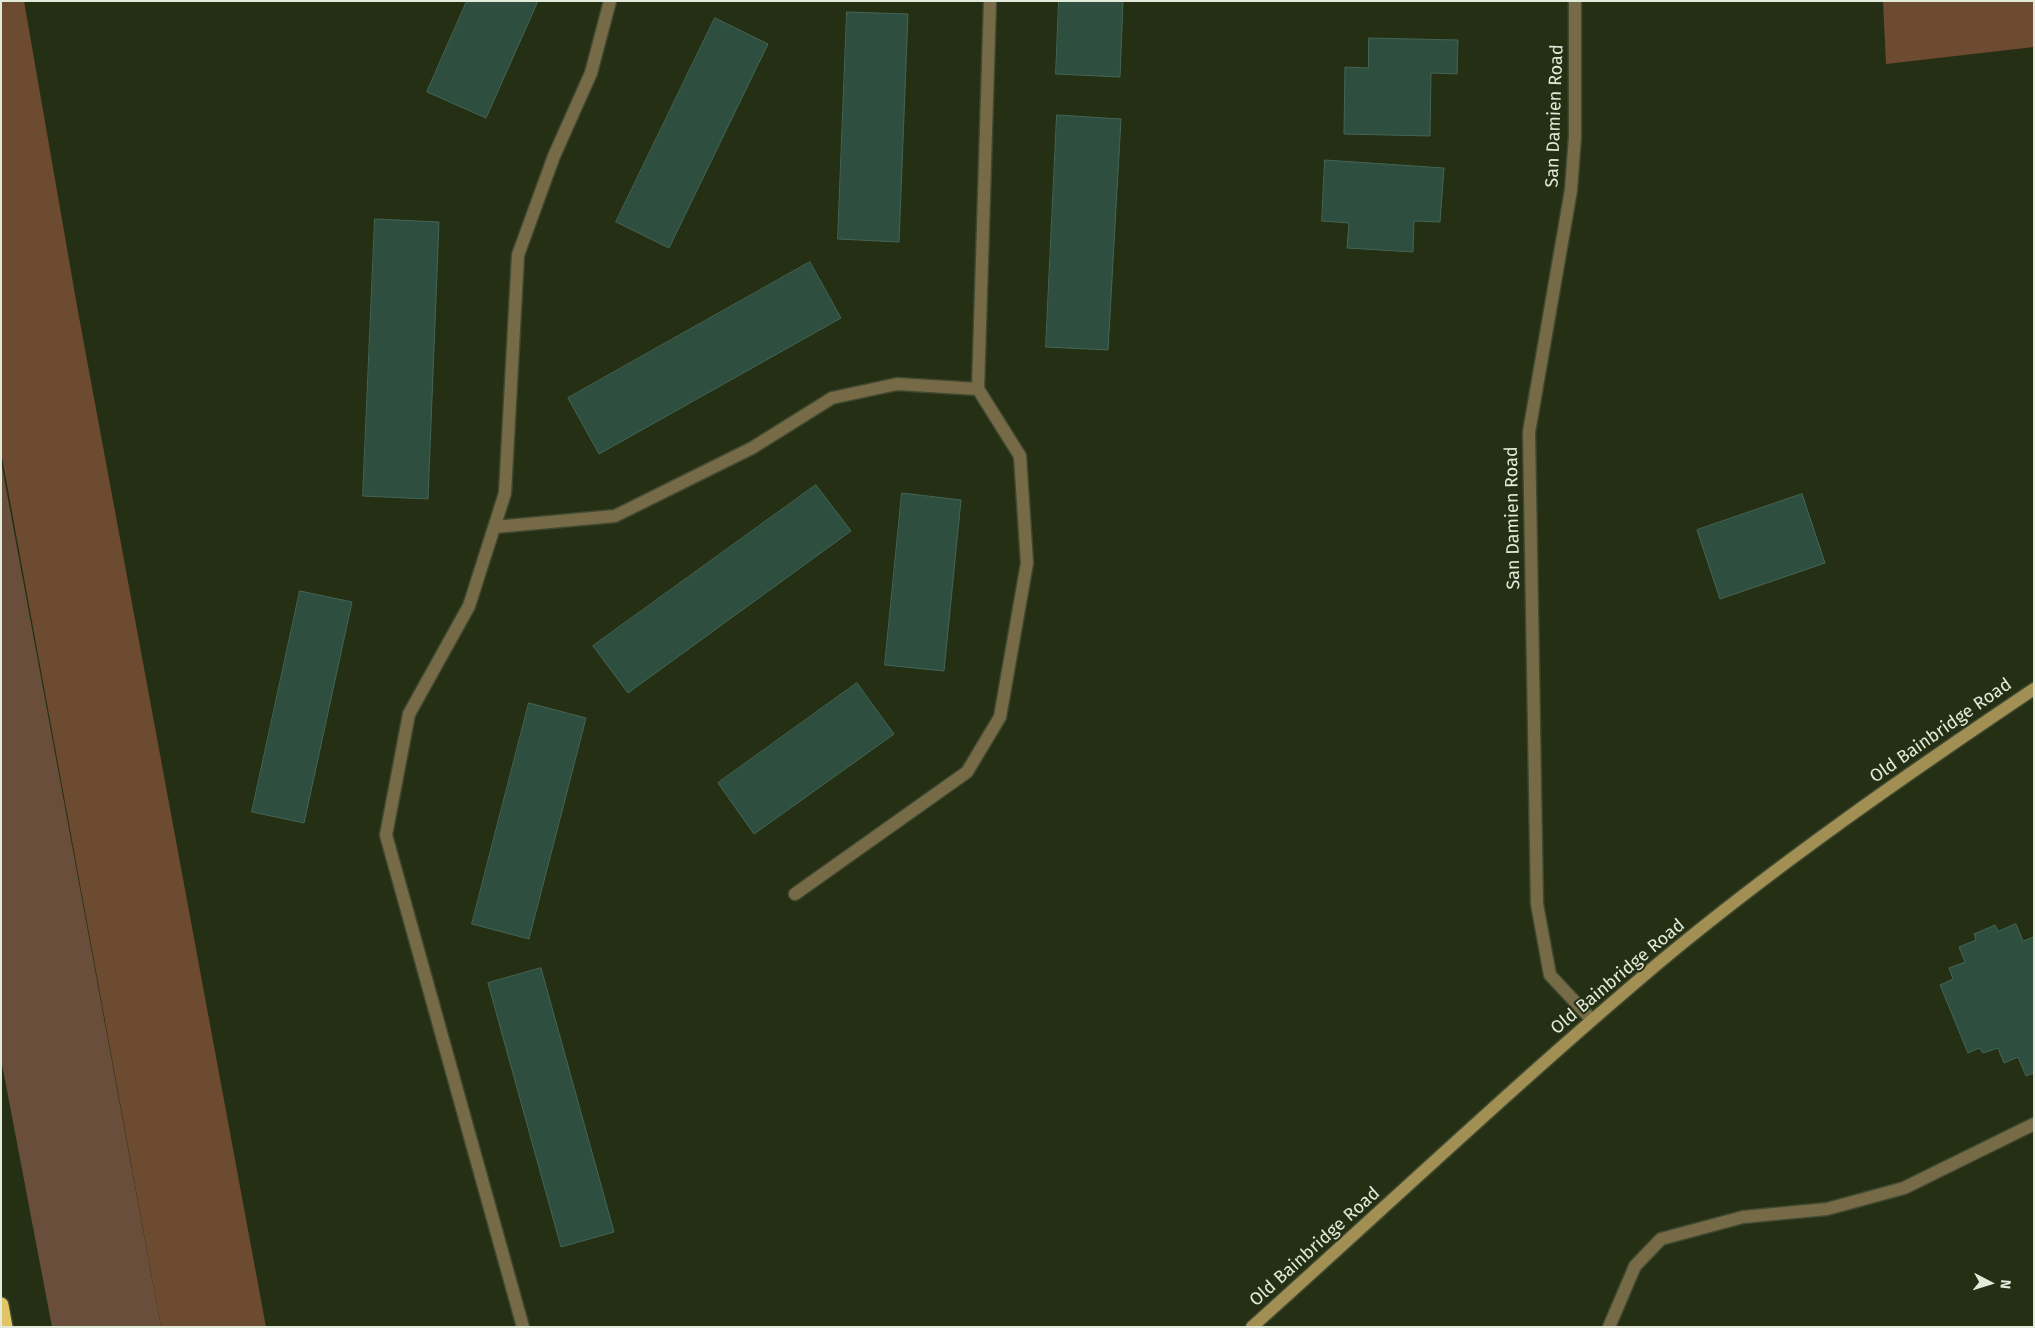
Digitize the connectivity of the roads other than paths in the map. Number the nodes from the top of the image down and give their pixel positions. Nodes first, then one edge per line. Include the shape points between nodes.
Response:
1 (610, 1) edge
2 (990, 1) edge
3 (1575, 1) edge
4 (978, 389) junction
5 (494, 527) junction
6 (2034, 689) edge
7 (795, 894) dead end
8 (1592, 1020) junction
9 (2034, 1124) edge
10 (1, 1305) edge
11 (5, 1327) edge
12 (522, 1327) edge
13 (1252, 1327) edge
14 (1609, 1327) edge

1 - 5 street via 591,73 554,156 518,255 505,493
2 - 4 street
3 - 8 street, San Damien Road via 1575,136 1571,190 1529,432 1536,904 1550,975
4 - 5 street via 897,384 832,398 752,448 615,516
4 - 7 street via 1020,456 1027,563 1000,717 967,772
5 - 12 street via 469,606 410,714 386,835
6 - 8 main road, Old Bainbridge Road via 1824,835 1663,960
8 - 13 main road, Old Bainbridge Road
9 - 14 street via 1904,1188 1827,1209 1742,1217 1661,1239 1635,1266
10 - 11 highway

